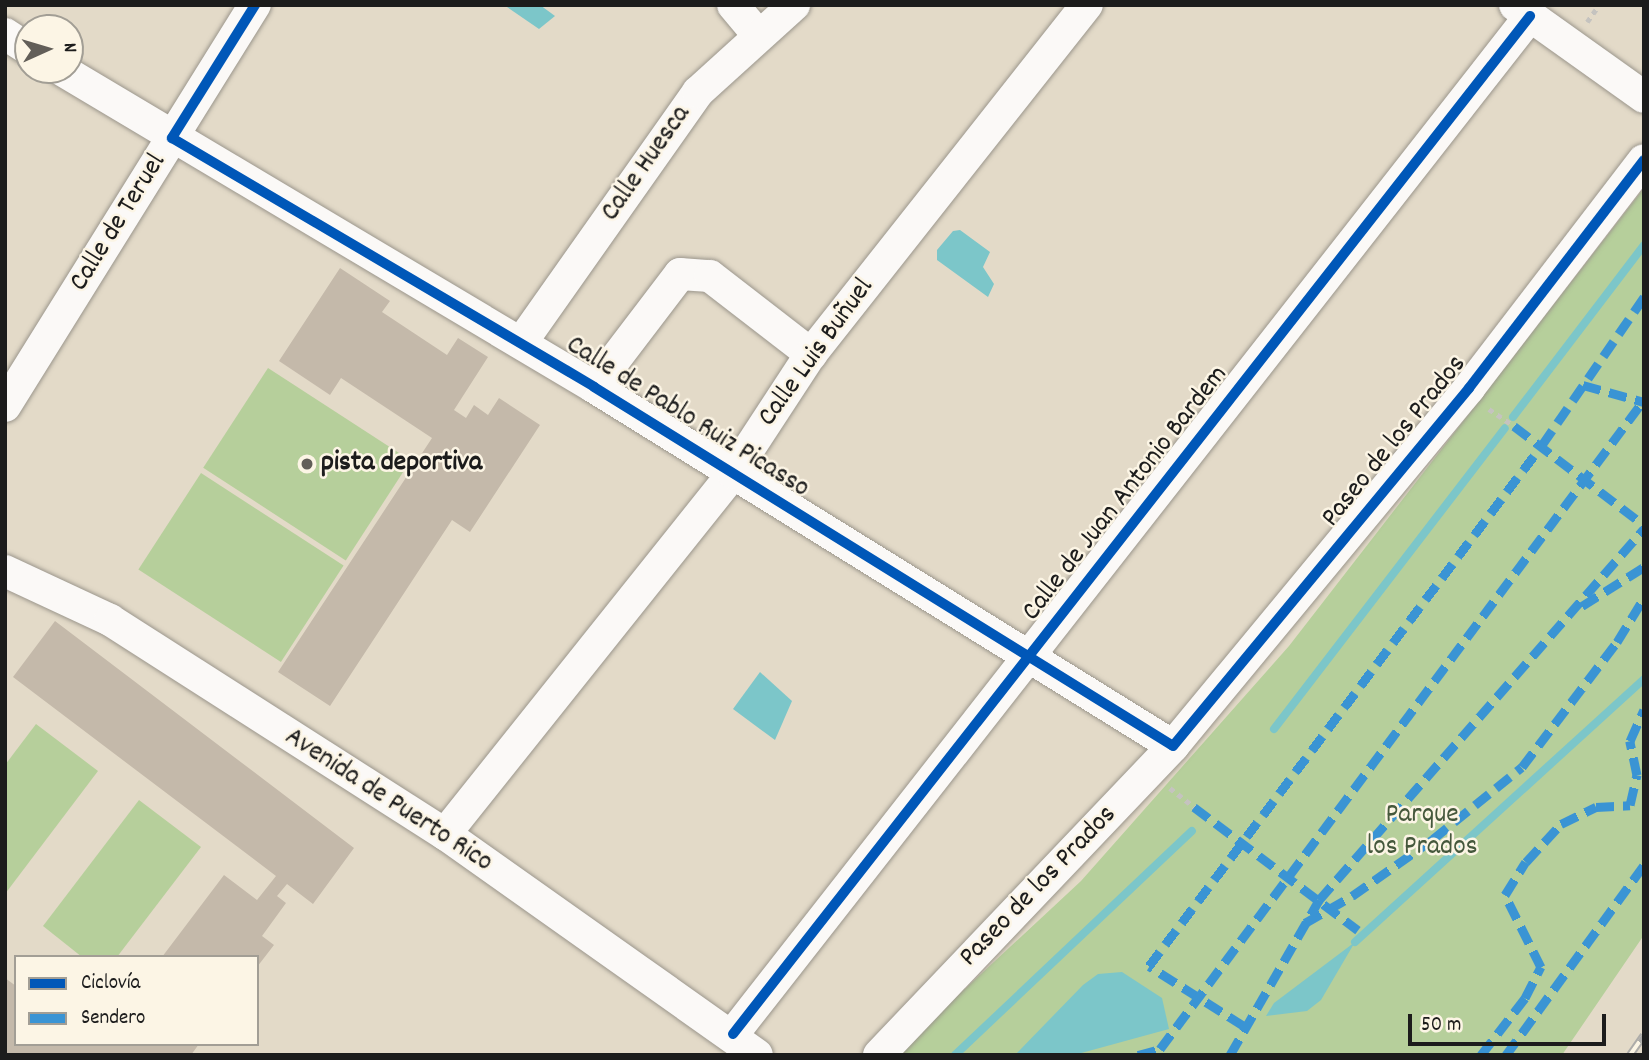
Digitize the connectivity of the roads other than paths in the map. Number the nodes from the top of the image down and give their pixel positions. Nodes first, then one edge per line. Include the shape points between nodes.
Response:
1 (255, 5) edge
2 (733, 5) edge
3 (794, 5) edge
4 (1087, 5) edge
5 (1522, 11) edge
6 (758, 35) junction
7 (84, 84) edge
8 (1644, 97) edge
9 (172, 138) junction
10 (1644, 160) edge
11 (521, 342) junction
12 (811, 354) junction
13 (594, 387) junction
14 (5, 406) edge
15 (733, 473) junction
16 (5, 571) edge
17 (1029, 656) junction
18 (1173, 746) junction
19 (445, 834) junction
20 (733, 1034) junction
21 (757, 1055) edge
22 (879, 1055) edge

1 - 9 street, Calle de Teruel
2 - 6 street
3 - 6 street, Calle Huesca
4 - 12 street, Calle Luis Buñuel
5 - 8 street
5 - 17 street, Calle de Juan Antonio Bardem
6 - 11 street, Calle Huesca via 698,92
7 - 9 street, Calle de Pablo Ruiz Picasso
9 - 11 street, Calle de Pablo Ruiz Picasso
9 - 14 street, Calle de Teruel
10 - 18 street, Paseo de los Prados via 1469,388
11 - 13 street, Calle de Pablo Ruiz Picasso
12 - 13 street via 710,276 680,274
12 - 15 street, Calle Luis Buñuel
13 - 15 street, Calle de Pablo Ruiz Picasso
15 - 17 street, Calle de Pablo Ruiz Picasso
15 - 19 street, Calle Luis Buñuel
16 - 19 street, Avenida de Puerto Rico via 110,620
17 - 18 street, Calle de Pablo Ruiz Picasso
17 - 20 street, Calle de Juan Antonio Bardem
18 - 22 street, Paseo de los Prados
19 - 20 street, Avenida de Puerto Rico
20 - 21 street, Avenida de Puerto Rico

